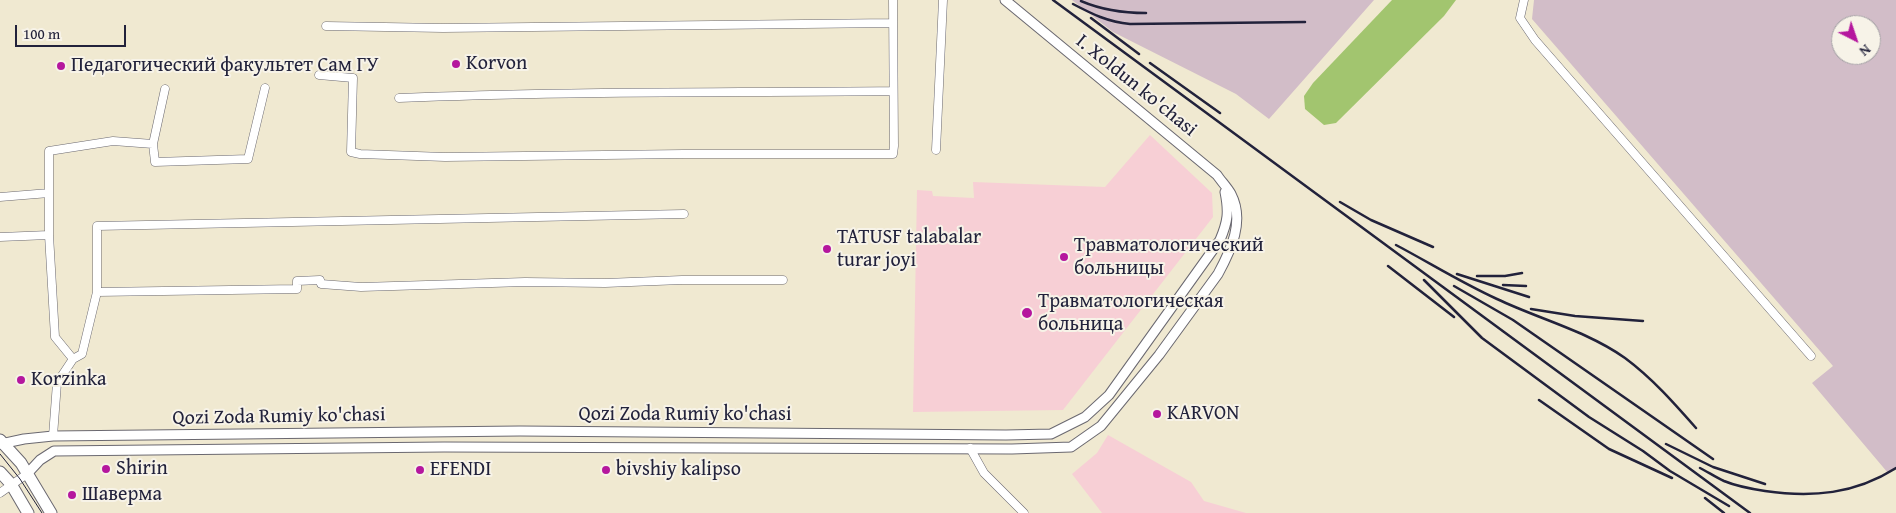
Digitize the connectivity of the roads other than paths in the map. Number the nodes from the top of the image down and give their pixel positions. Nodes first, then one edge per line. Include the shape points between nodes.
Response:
1 (893, 0) edge
2 (943, 0) edge
3 (1005, 0) edge
4 (1524, 0) edge
5 (893, 23) junction
6 (326, 26) dead end
7 (319, 74) dead end
8 (265, 88) dead end
9 (165, 89) dead end
10 (893, 91) junction
11 (399, 98) dead end
12 (153, 144) junction
13 (936, 150) dead end
14 (1224, 184) junction
15 (49, 193) junction
16 (0, 197) edge
17 (1235, 206) joint
18 (684, 214) dead end
19 (49, 235) junction
20 (0, 237) edge
21 (783, 280) dead end
22 (97, 292) junction
23 (1811, 356) dead end
24 (73, 359) junction
25 (54, 436) junction
26 (1, 442) edge
27 (970, 448) junction
28 (0, 472) edge
29 (27, 474) junction
30 (10, 484) junction
31 (0, 493) edge
32 (28, 513) edge
33 (51, 513) edge
34 (1024, 513) edge

1 - 5 street
2 - 13 street
3 - 14 street, I. Xoldun ko'chasi
4 - 23 street via 1520,18 1535,40
5 - 6 street via 443,28
5 - 10 street
7 - 10 street via 353,78 351,152 445,157 893,154
8 - 12 street via 248,159 155,162
9 - 12 street
10 - 11 street via 563,93
12 - 15 street via 113,141 49,151
14 - 17 street, I. Xoldun ko'chasi
14 - 25 street, Qozi Zoda Rumiy ko'chasi via 1228,214 1220,240 1109,395 1085,417 1051,434 520,431
15 - 16 street
15 - 19 street
17 - 27 street, Qozi Zoda Rumiy ko'chasi via 1234,235 1218,274 1160,355 1101,426 1071,447
18 - 22 street via 97,226
19 - 20 street
19 - 24 street via 55,336
21 - 22 street via 361,286 321,284 320,280 297,281 298,289
22 - 24 street via 82,354
24 - 25 street via 57,383
25 - 26 street, Qozi Zoda Rumiy ko'chasi
26 - 29 main road
27 - 29 street, Qozi Zoda Rumiy ko'chasi via 444,447 54,452 40,460
27 - 34 street via 984,473
28 - 30 main road
29 - 30 street
29 - 33 main road
30 - 31 street
30 - 32 main road

